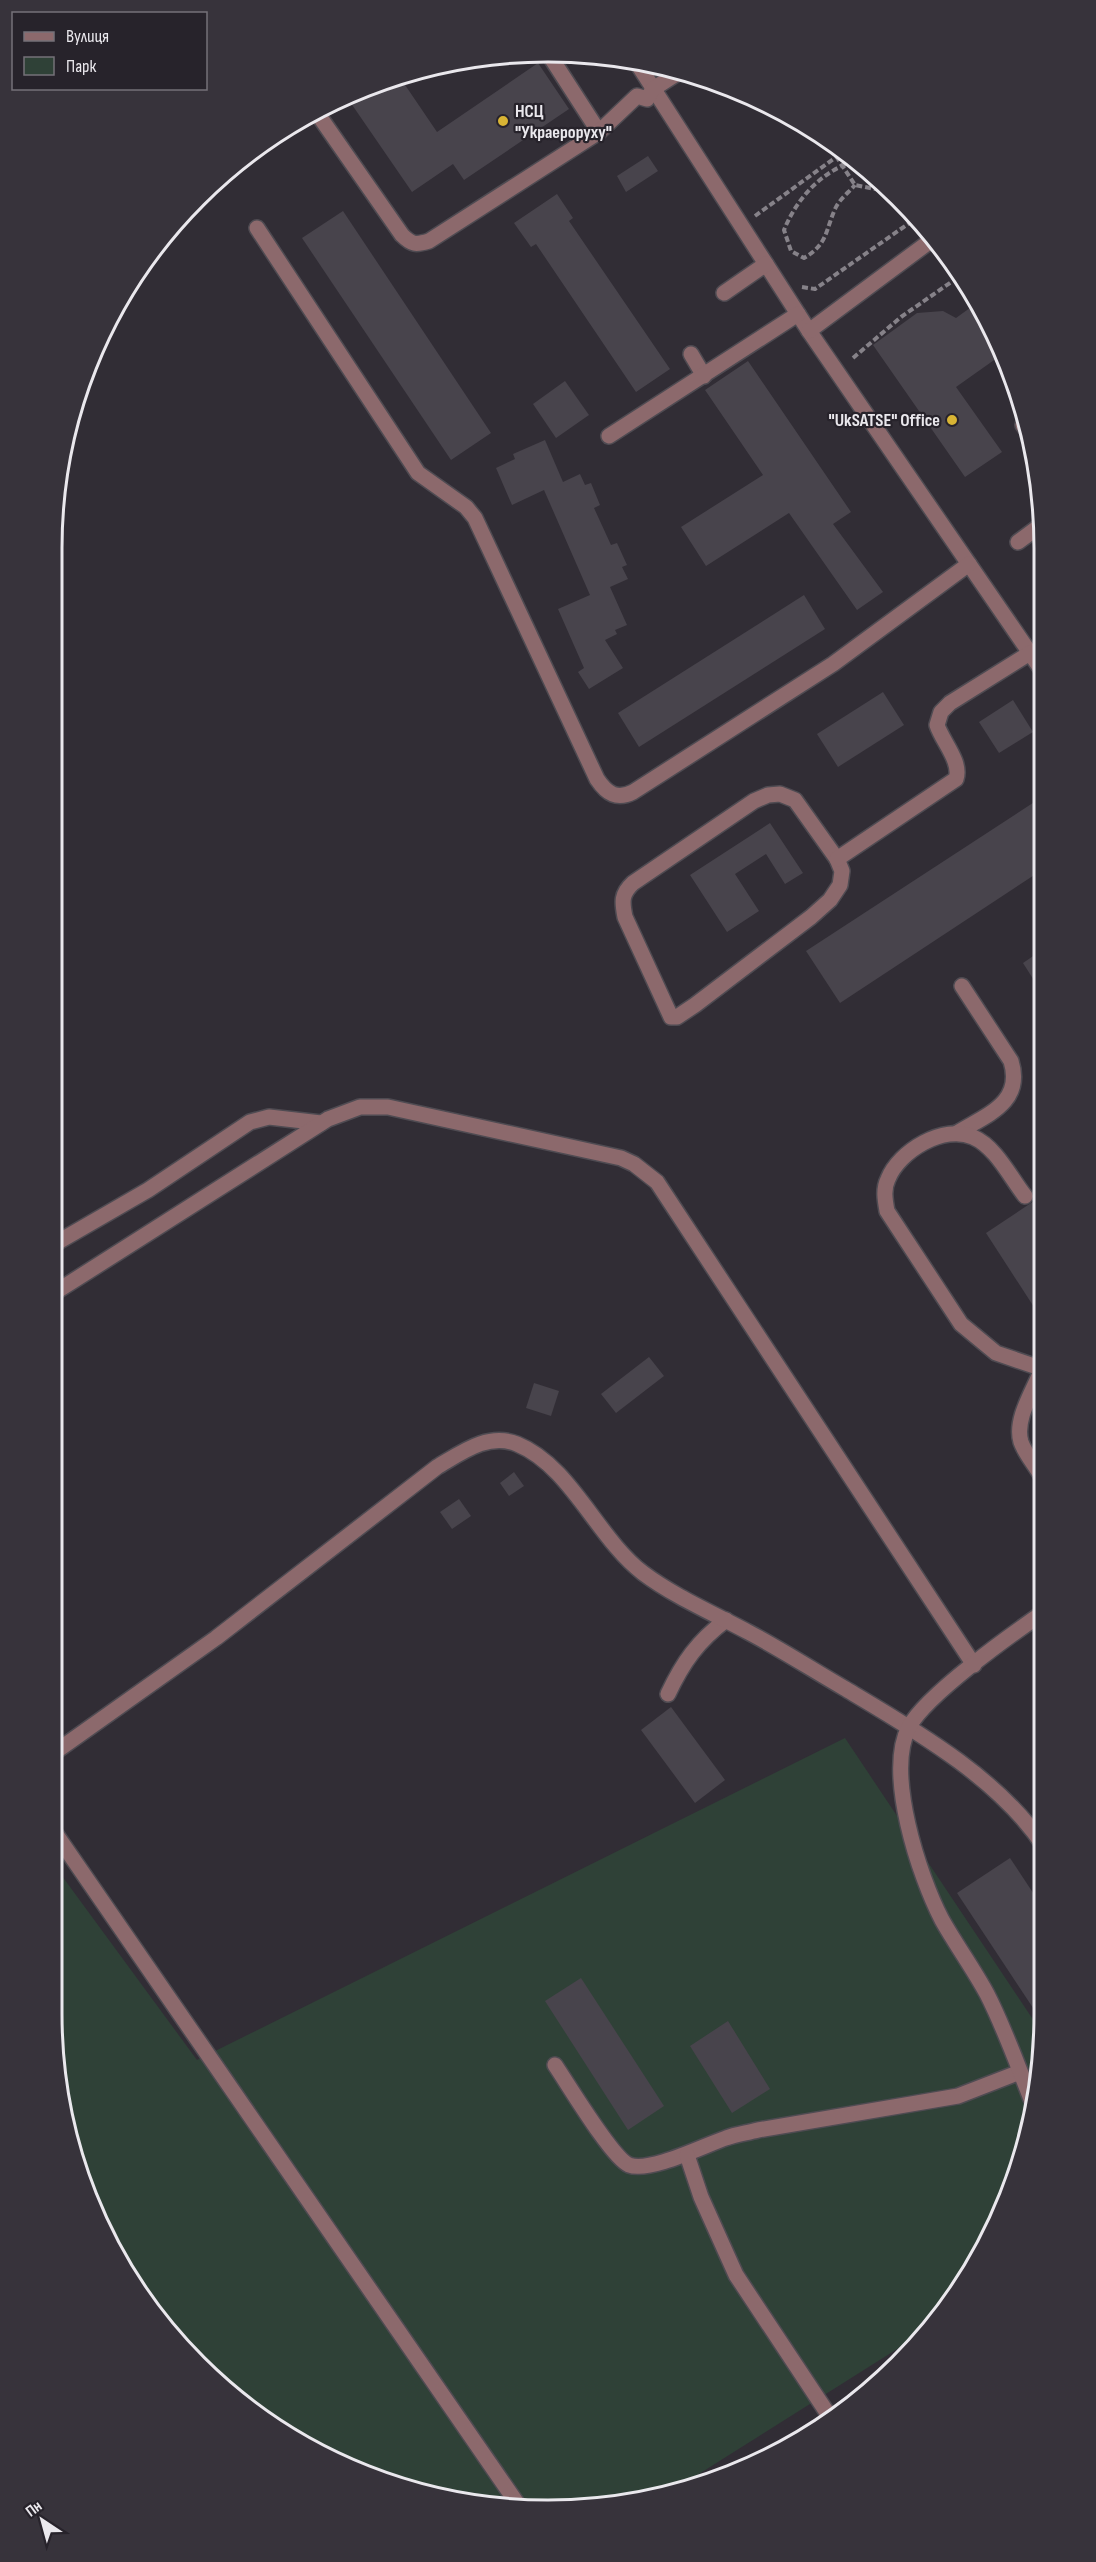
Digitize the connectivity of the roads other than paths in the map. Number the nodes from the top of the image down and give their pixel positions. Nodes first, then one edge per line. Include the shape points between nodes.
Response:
1 (554, 62) edge
2 (642, 71) edge
3 (671, 77) edge
4 (653, 89) junction
5 (321, 118) edge
6 (599, 132) junction
7 (257, 228) dead end
8 (927, 243) edge
9 (766, 264) junction
10 (724, 293) dead end
11 (798, 314) junction
12 (809, 331) junction
13 (691, 354) dead end
14 (704, 375) junction
15 (609, 436) dead end
16 (1033, 531) edge
17 (1018, 542) dead end
18 (969, 564) junction
19 (1030, 653) junction
20 (1034, 659) edge
21 (837, 859) junction
22 (962, 986) dead end
23 (321, 1123) junction
24 (957, 1133) junction
25 (1025, 1196) dead end
26 (62, 1240) edge
27 (62, 1288) edge
28 (1034, 1367) edge
29 (1034, 1390) edge
30 (1034, 1463) edge
31 (726, 1620) junction
32 (1034, 1620) edge
33 (974, 1665) junction
34 (669, 1694) dead end
35 (909, 1727) junction
36 (62, 1747) edge
37 (1034, 1832) edge
38 (62, 1843) edge
39 (555, 2065) dead end
40 (1020, 2072) junction
41 (1028, 2091) edge
42 (687, 2154) junction
43 (827, 2412) edge
44 (515, 2499) edge

1 - 6 lane
2 - 4 lane
3 - 4 lane
4 - 6 lane via 647,99 637,96
4 - 9 lane
5 - 6 lane via 402,235 418,245
7 - 18 lane via 418,472 475,518 597,779 612,794 623,797 633,792 833,664
8 - 12 lane
9 - 10 lane
9 - 11 lane
11 - 12 lane
11 - 14 lane
12 - 18 lane
13 - 14 lane
14 - 15 lane
16 - 17 lane
18 - 19 lane
19 - 20 lane
19 - 21 lane via 941,712 937,725 957,765 956,779
21 - 21 lane via 795,800 780,794 768,795 628,888 622,898 625,917 671,1017 695,1005 824,906 840,885 843,871
22 - 24 lane via 1011,1061 1015,1074 1006,1100
23 - 26 lane via 269,1117 250,1122 142,1194
23 - 27 lane
23 - 33 lane via 360,1107 388,1107 621,1158 646,1172 672,1204
24 - 25 lane via 987,1146
24 - 28 lane via 943,1135 898,1162 884,1195 887,1211 961,1324 996,1353
29 - 30 lane via 1020,1429 1021,1442
31 - 34 lane via 684,1661
31 - 35 lane
31 - 36 lane via 666,1587 626,1558 562,1479 531,1452 501,1440 484,1443 437,1467 216,1638
32 - 33 lane
33 - 35 lane via 922,1710
35 - 37 lane via 974,1775
35 - 40 lane via 900,1775 915,1852 942,1920 987,1994
38 - 44 lane
39 - 42 lane via 623,2161 642,2166
40 - 41 lane
40 - 42 lane via 958,2096 758,2130 727,2137
42 - 43 lane via 701,2197 736,2275

